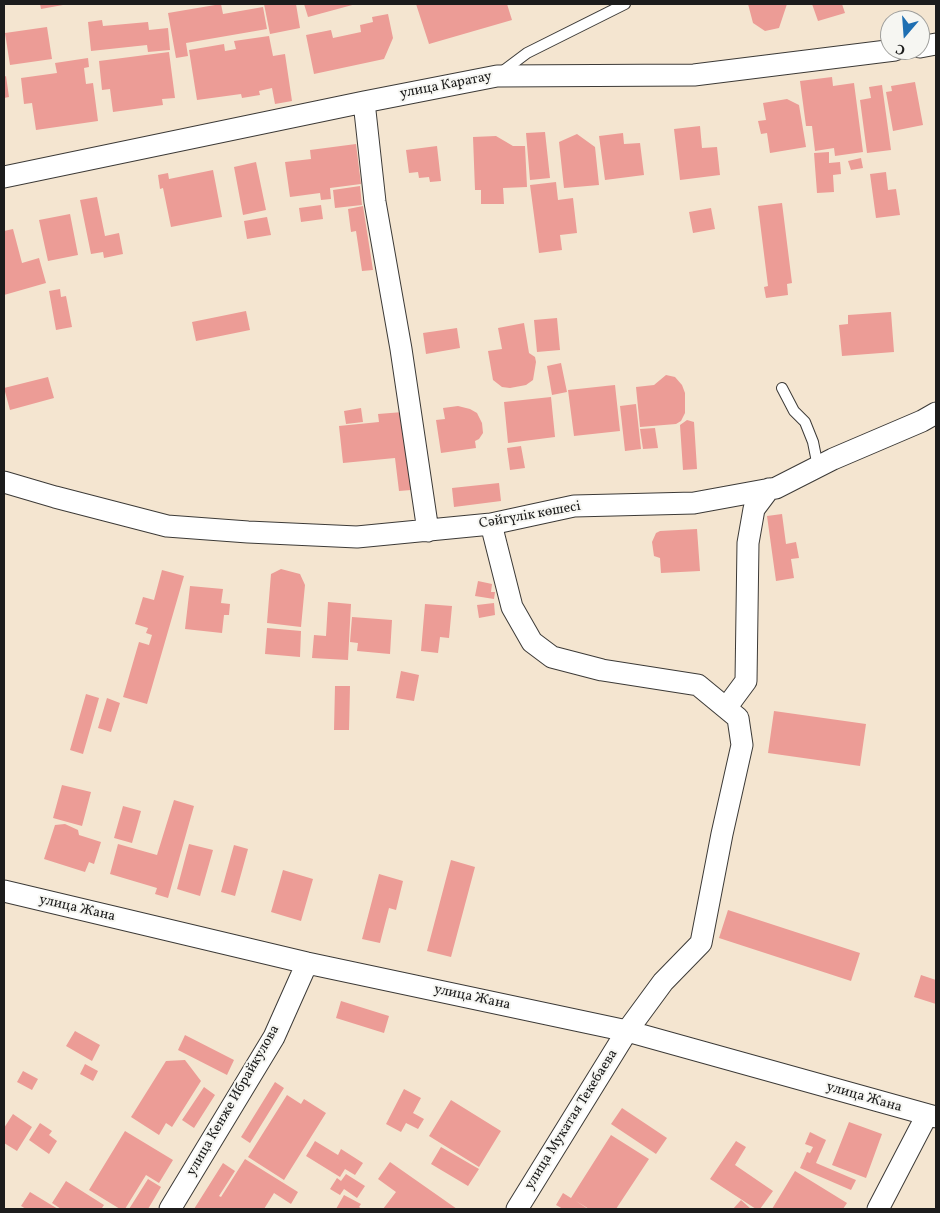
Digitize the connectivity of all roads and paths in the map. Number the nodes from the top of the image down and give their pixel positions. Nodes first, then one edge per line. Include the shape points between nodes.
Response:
1 (626, 4) edge
2 (880, 52) edge
3 (497, 76) junction
4 (364, 102) junction
5 (4, 177) edge
6 (782, 388) dead end
7 (936, 413) edge
8 (818, 467) junction
9 (4, 482) edge
10 (769, 489) junction
11 (491, 524) junction
12 (428, 531) junction
13 (726, 708) junction
14 (4, 892) edge
15 (307, 963) junction
16 (627, 1031) junction
17 (932, 1116) edge
18 (170, 1209) edge
19 (517, 1209) edge
20 (878, 1209) edge

1 - 3 lane via 527,53
2 - 3 street, улица Каратау via 694,75
3 - 4 street, улица Каратау
4 - 5 street, улица Каратау
4 - 12 street via 375,202
6 - 8 lane via 794,411 806,422 814,442
7 - 8 street, Сәйгүлік көшесі
8 - 10 street, Сәйгүлік көшесі
9 - 12 street, Сәйгүлік көшесі via 167,526 357,537
10 - 11 street, Сәйгүлік көшесі via 694,502 574,506
10 - 13 street via 754,509 748,544 746,681
11 - 12 street, Сәйгүлік көшесі
11 - 13 street, улица Мукатая Текебаева via 512,607 532,642 552,657 594,668 698,685
13 - 16 street, улица Мукатая Текебаева via 738,718 742,745 701,943 663,982
14 - 15 street, улица Жана
15 - 16 street, улица Жана
15 - 18 street, улица Кенже Ибрайкулова via 274,1036
16 - 17 street, улица Жана
16 - 19 street, улица Мукатая Текебаева
17 - 20 street

